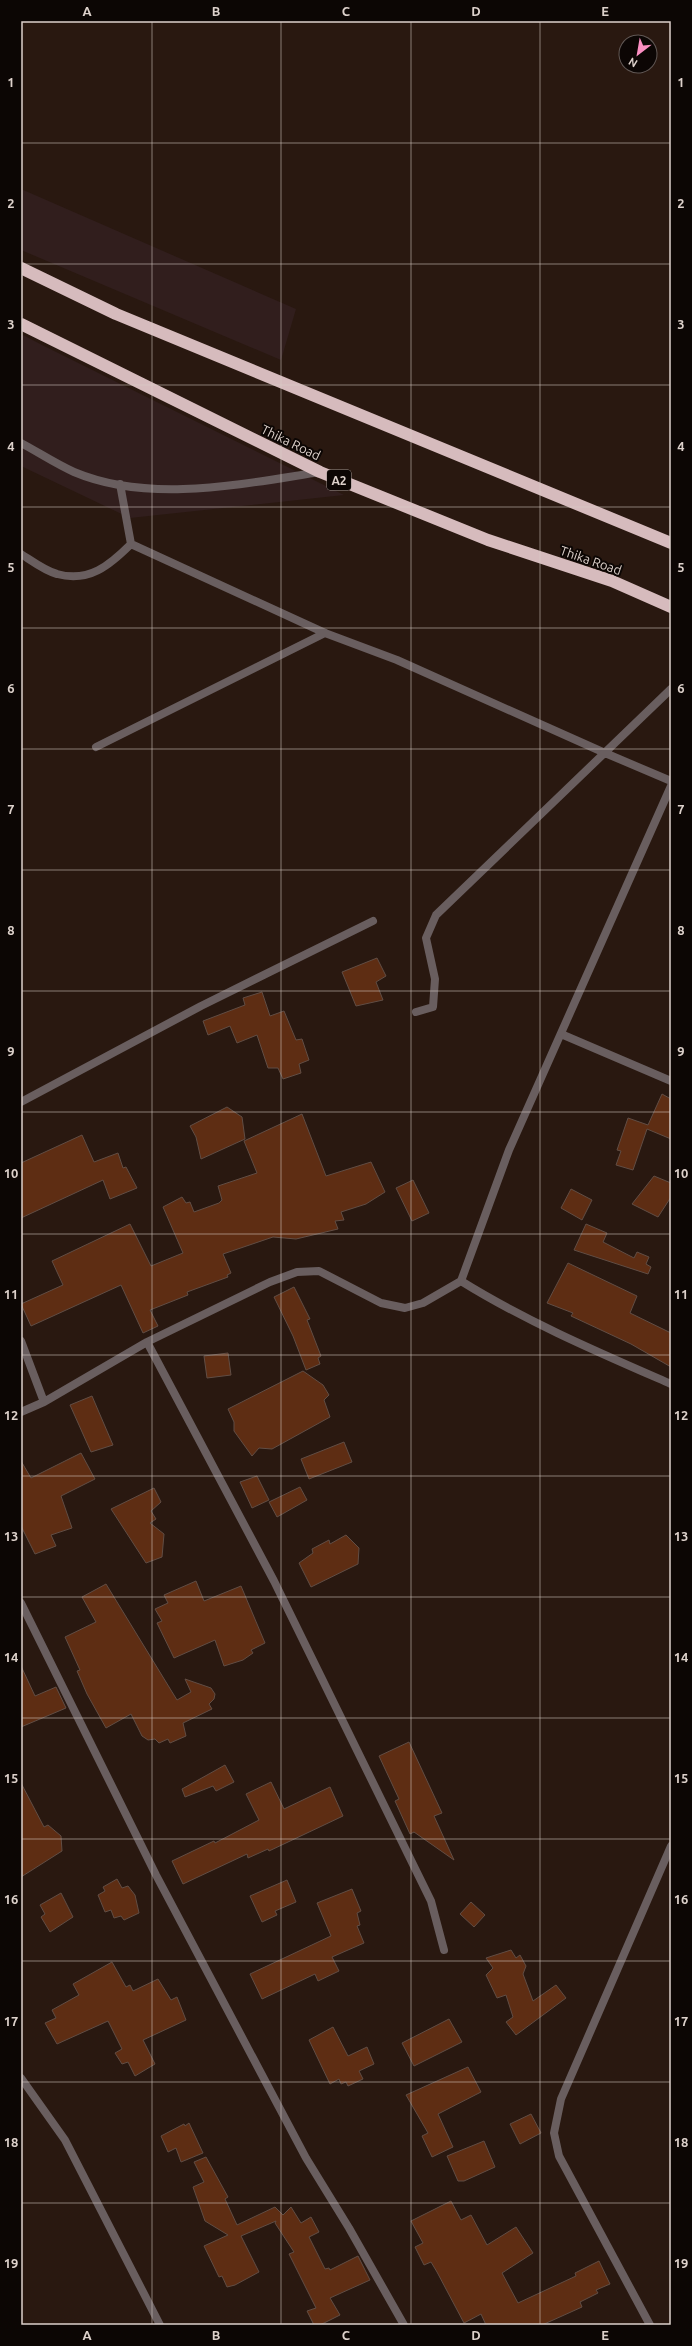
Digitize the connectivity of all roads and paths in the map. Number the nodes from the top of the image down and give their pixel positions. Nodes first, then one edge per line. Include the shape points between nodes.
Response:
1 (21, 268) edge
2 (21, 324) edge
3 (21, 443) edge
4 (320, 472) junction
5 (120, 484) junction
6 (668, 540) edge
7 (131, 544) junction
8 (21, 554) edge
9 (671, 606) edge
10 (326, 633) junction
11 (671, 689) edge
12 (96, 747) dead end
13 (605, 753) junction
14 (671, 782) edge
15 (671, 786) edge
16 (373, 921) dead end
17 (416, 1012) dead end
18 (561, 1034) junction
19 (671, 1081) edge
20 (21, 1102) edge
21 (461, 1281) junction
22 (21, 1341) edge
23 (147, 1342) junction
24 (671, 1384) edge
25 (44, 1402) junction
26 (21, 1412) edge
27 (21, 1603) edge
28 (671, 1846) edge
29 (444, 1950) dead end
30 (21, 2078) edge
31 (160, 2325) edge
32 (404, 2325) edge
33 (650, 2325) edge

1 - 6 highway via 116,314
2 - 4 highway, Thika Road / A2
3 - 5 street via 75,472
4 - 5 street via 226,486 167,489
4 - 9 highway, Thika Road / A2 via 488,540 612,581
5 - 7 street
7 - 8 street via 111,564 96,572 74,576 56,574
7 - 10 street
10 - 12 street
10 - 13 street via 397,660
11 - 13 street
13 - 14 street
13 - 17 street via 436,914 426,938 436,979 433,1007
15 - 18 street
16 - 20 street via 201,1006
18 - 19 street
18 - 21 street via 509,1150
21 - 23 street via 424,1303 405,1308 381,1303 319,1271 298,1272 270,1282
21 - 24 street via 552,1331
22 - 25 street
23 - 25 street
23 - 29 street via 274,1582 427,1894
25 - 26 street
27 - 32 street via 156,1875 306,2158
28 - 33 street via 561,2099 554,2133 559,2156 572,2183
30 - 31 street via 65,2140

